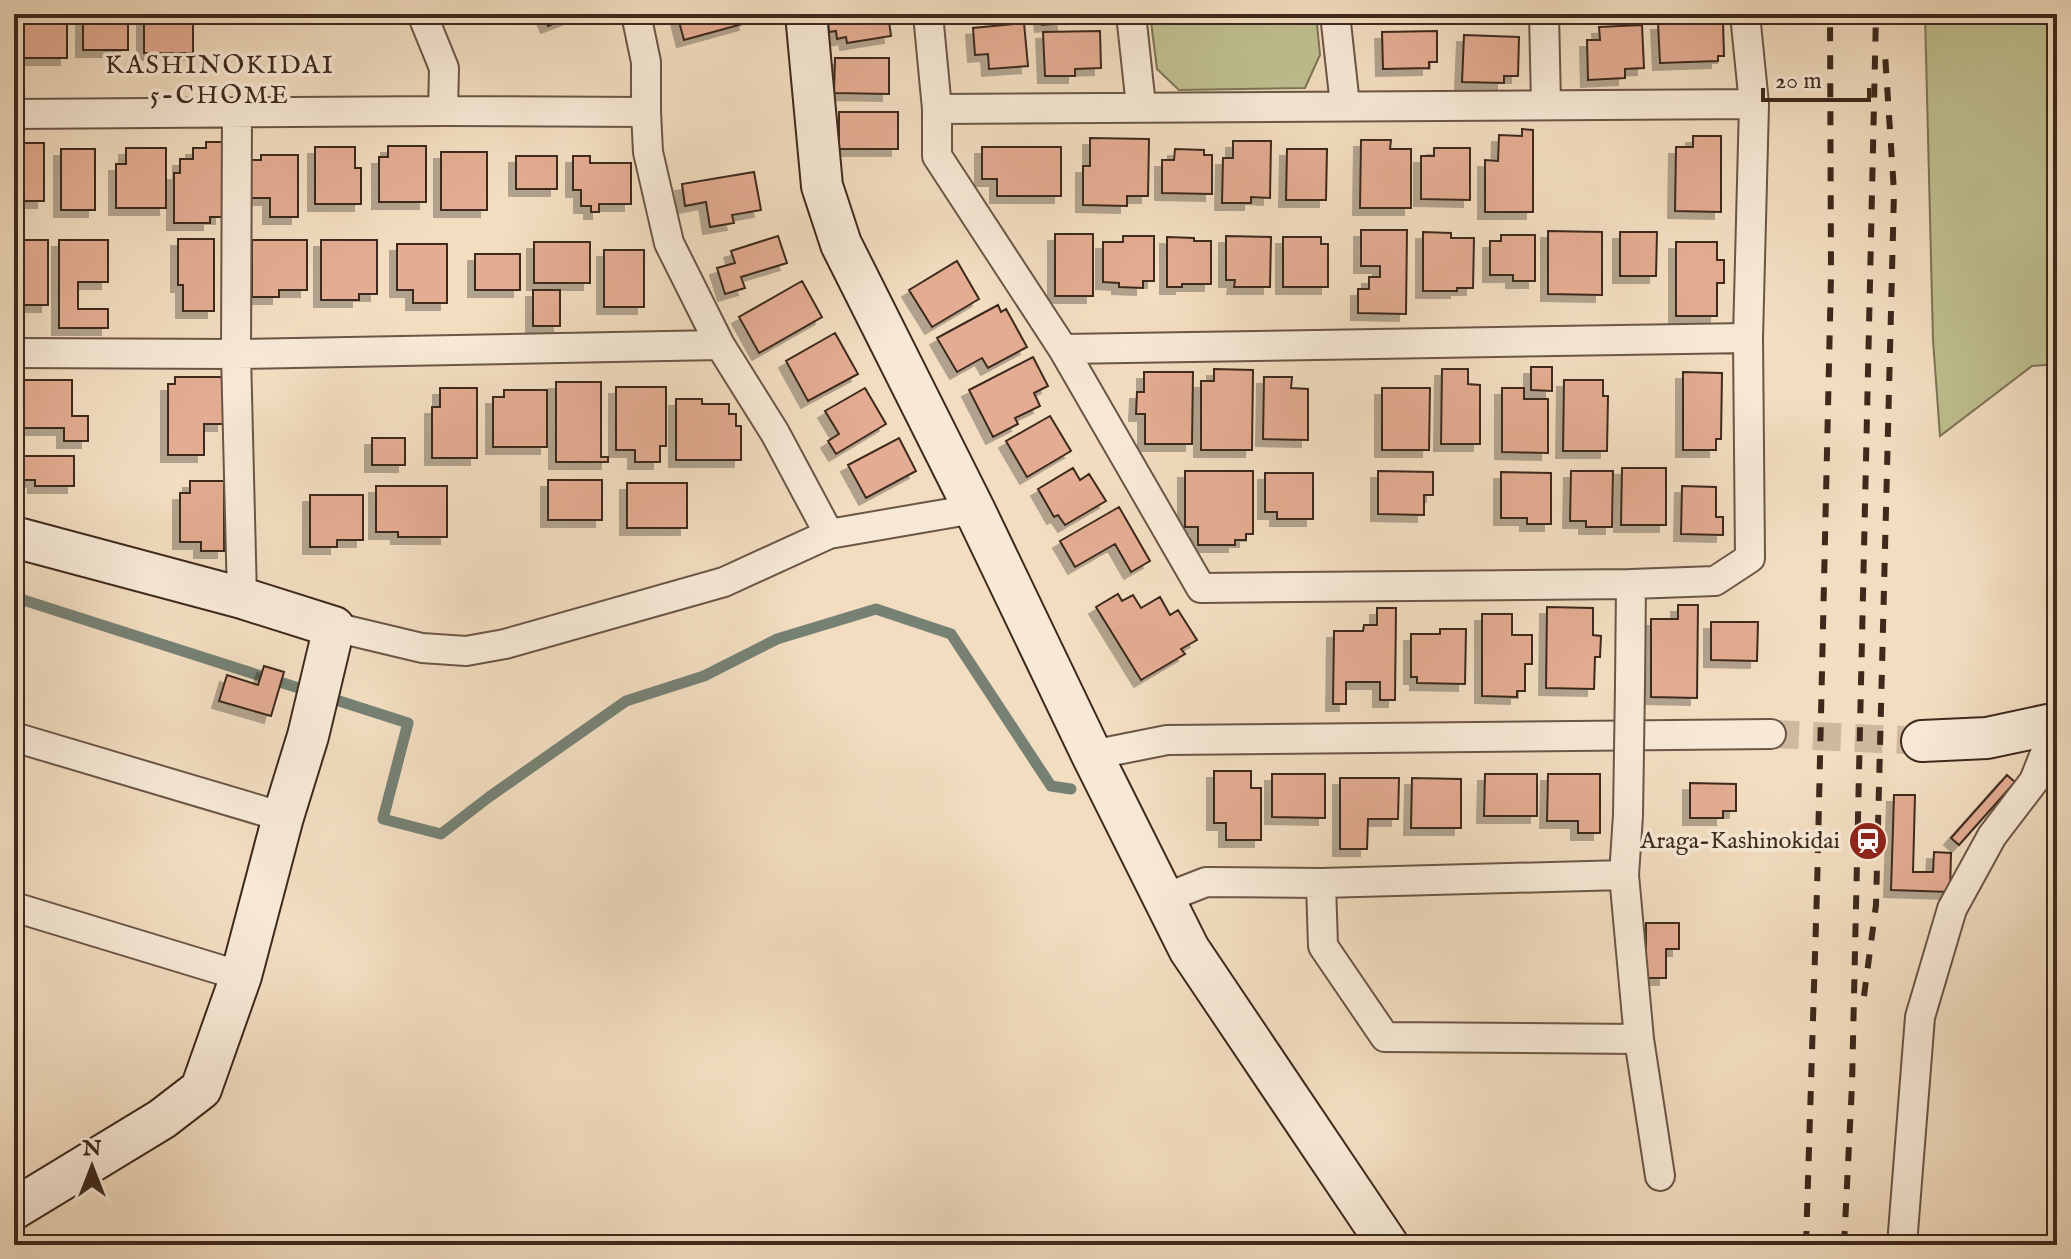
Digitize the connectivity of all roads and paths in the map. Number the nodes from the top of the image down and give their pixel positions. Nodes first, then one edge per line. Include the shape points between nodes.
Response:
1 (422, 14) edge
2 (636, 14) edge
3 (806, 14) edge
4 (928, 14) edge
5 (1131, 14) edge
6 (1335, 14) edge
7 (1544, 14) edge
8 (1745, 14) edge
9 (1546, 104) junction
10 (1754, 104) junction
11 (1345, 105) junction
12 (1141, 106) junction
13 (937, 109) junction
14 (443, 111) junction
15 (646, 112) junction
16 (237, 113) junction
17 (14, 114) edge
18 (1748, 338) junction
19 (720, 345) junction
20 (1063, 349) junction
21 (14, 353) edge
22 (236, 354) junction
23 (974, 509) junction
24 (829, 534) junction
25 (14, 537) edge
26 (1631, 584) junction
27 (242, 598) junction
28 (334, 627) junction
29 (2057, 723) edge
30 (1771, 734) tunnel mouth
31 (14, 737) edge
32 (1922, 741) tunnel mouth
33 (1092, 755) junction
34 (283, 817) junction
35 (1624, 875) junction
36 (1321, 883) junction
37 (1165, 898) junction
38 (14, 907) edge
39 (241, 976) junction
40 (1639, 1039) junction
41 (1660, 1176) dead end
42 (14, 1209) edge
43 (1388, 1245) edge
44 (1902, 1245) edge

1 - 14 street via 444,68
2 - 15 street via 646,62
3 - 23 street via 822,186 841,244
4 - 13 street
5 - 12 street
6 - 11 street
7 - 9 street
8 - 10 street
9 - 10 street
9 - 11 street
10 - 18 street
11 - 12 street
12 - 13 street
13 - 20 street via 937,156
14 - 15 street
14 - 16 street
15 - 19 street via 648,152 669,243
16 - 17 street
16 - 22 street
18 - 20 street
18 - 26 street via 1750,558 1715,581
19 - 22 street
19 - 24 street
20 - 26 street via 1201,588
21 - 22 street
22 - 27 street
23 - 24 street
23 - 33 street
24 - 28 street via 724,582 505,644 466,651 422,648
25 - 27 street
26 - 35 street, bridge
27 - 28 street
28 - 34 street
29 - 32 street via 1987,738
29 - 44 street via 2034,781 1992,836 1948,922 1920,1017
30 - 33 street via 1167,740
31 - 34 street
33 - 37 street
34 - 39 street
35 - 36 street
35 - 40 street
36 - 37 street via 1206,882
36 - 40 street via 1323,946 1385,1037
37 - 43 street via 1189,949
38 - 39 street
39 - 42 street via 201,1089 162,1119
40 - 41 street

